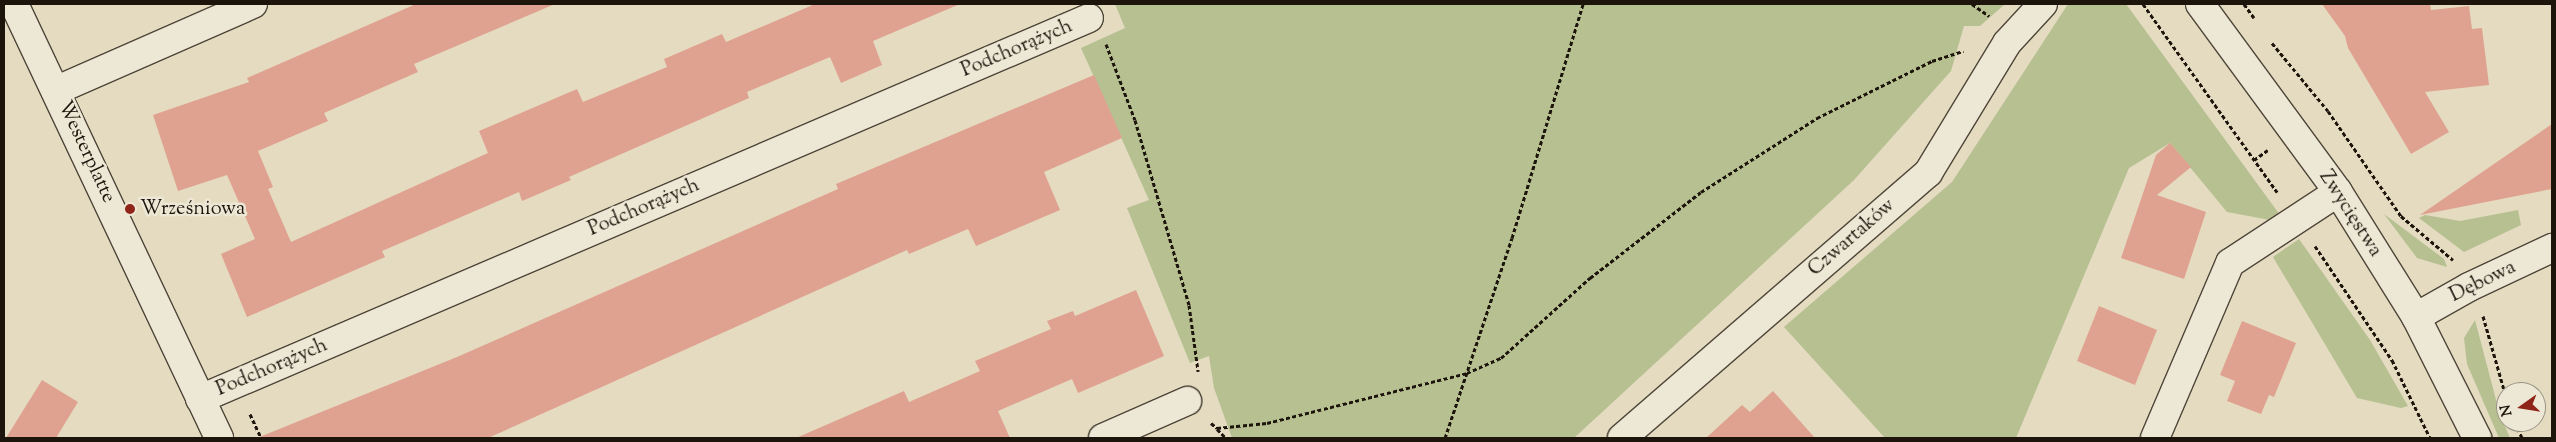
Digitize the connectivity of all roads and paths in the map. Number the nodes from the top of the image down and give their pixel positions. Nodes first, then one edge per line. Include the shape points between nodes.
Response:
1 (14, 4) edge
2 (254, 4) edge
3 (1583, 4) edge
4 (1972, 4) edge
5 (2043, 4) edge
6 (2200, 4) edge
7 (2244, 4) edge
8 (1089, 18) joint
9 (2255, 20) dead end
10 (2016, 34) junction
11 (2266, 36) dead end
12 (1969, 49) dead end
13 (57, 90) junction
14 (2338, 192) junction
15 (2552, 248) edge
16 (2469, 287) junction
17 (2416, 317) junction
18 (1467, 372) junction
19 (2502, 382) edge
20 (200, 399) junction
21 (1187, 401) junction
22 (1217, 428) junction
23 (219, 438) edge
24 (1103, 438) edge
25 (1226, 438) edge
26 (1446, 438) edge
27 (1622, 438) edge
28 (2154, 438) edge
29 (2477, 438) edge

1 - 13 street, Westerplatte
2 - 13 street
3 - 18 path
4 - 10 path
5 - 10 street, Czwartaków
6 - 14 street, Zwycięstwa
7 - 9 path
8 - 20 street, Podchorążych
8 - 21 path via 1113,56 1189,305 1199,364 1194,397
10 - 27 street, Czwartaków via 1928,173
11 - 16 path via 2328,111 2401,216 2455,261
12 - 18 path via 1932,60 1817,118 1701,192 1590,278 1501,358
13 - 20 street, Westerplatte
14 - 17 street, Zwycięstwa
14 - 28 street via 2230,263
15 - 16 street, Dębowa
16 - 17 street, Dębowa
16 - 19 path via 2484,317
17 - 29 street, Zwycięstwa
18 - 22 path via 1267,423
18 - 26 path
20 - 23 street, Westerplatte
21 - 22 path
21 - 24 street
22 - 25 path

